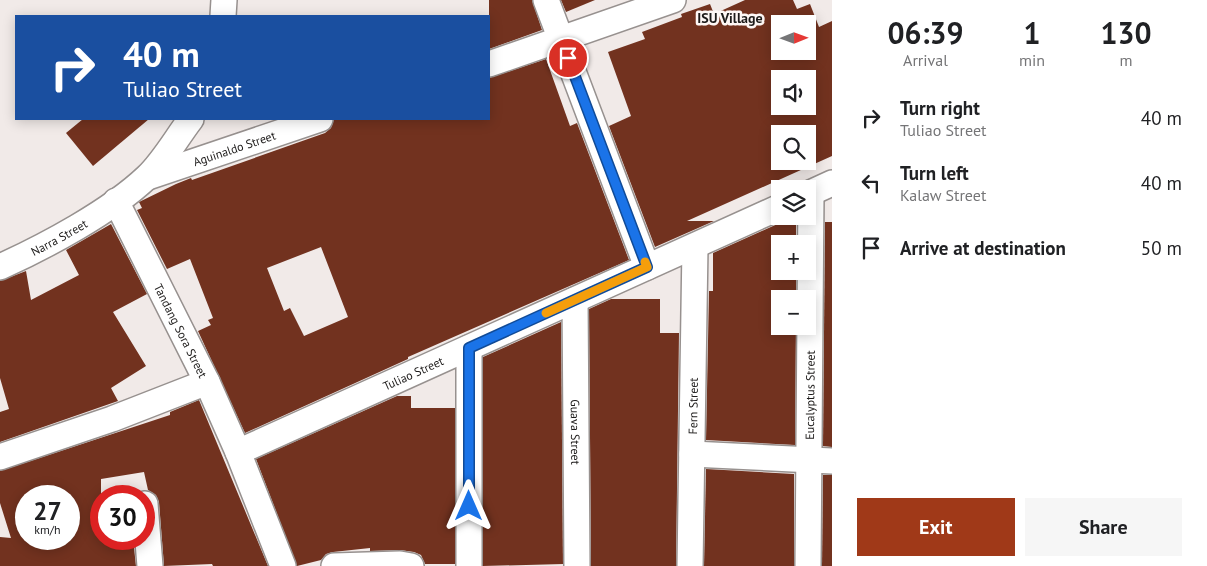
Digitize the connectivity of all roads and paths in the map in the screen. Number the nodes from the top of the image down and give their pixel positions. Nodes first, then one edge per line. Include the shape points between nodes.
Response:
1 (224, 0) edge
2 (546, 0) edge
3 (673, 0) edge
4 (222, 15) edge
5 (561, 40) junction
6 (490, 64) edge
7 (190, 120) edge
8 (317, 120) edge
9 (148, 176) junction
10 (817, 190) edge
11 (116, 201) junction
12 (771, 211) edge
13 (695, 246) junction
14 (0, 267) edge
15 (647, 267) junction
16 (575, 300) junction
17 (469, 348) junction
18 (207, 382) junction
19 (238, 452) junction
20 (692, 454) junction
21 (0, 457) edge
22 (820, 461) edge
23 (148, 550) edge
24 (150, 566) edge
25 (282, 566) edge
26 (334, 566) edge
27 (411, 566) edge
28 (469, 566) edge
29 (577, 566) edge
30 (690, 566) edge
31 (808, 566) edge

1 - 4 street
2 - 5 street
3 - 5 street
5 - 6 street
5 - 15 street
7 - 9 street
8 - 9 street, Aguinaldo Street
9 - 11 street
10 - 22 street, Eucalyptus Street
11 - 14 street, Narra Street via 42,248
11 - 18 street, Tandang Sora Street
12 - 13 street, Tuliao Street
13 - 15 street, Tuliao Street
13 - 20 street, Fern Street
15 - 16 street, Tuliao Street
16 - 17 street, Tuliao Street
16 - 29 street, Guava Street
17 - 19 street, Tuliao Street
17 - 28 street
18 - 19 street, Tandang Sora Street
18 - 21 street via 104,422
19 - 25 street, Tandang Sora Street
20 - 22 street
20 - 30 street, Fern Street
22 - 31 street, Eucalyptus Street
23 - 24 street
26 - 27 street

